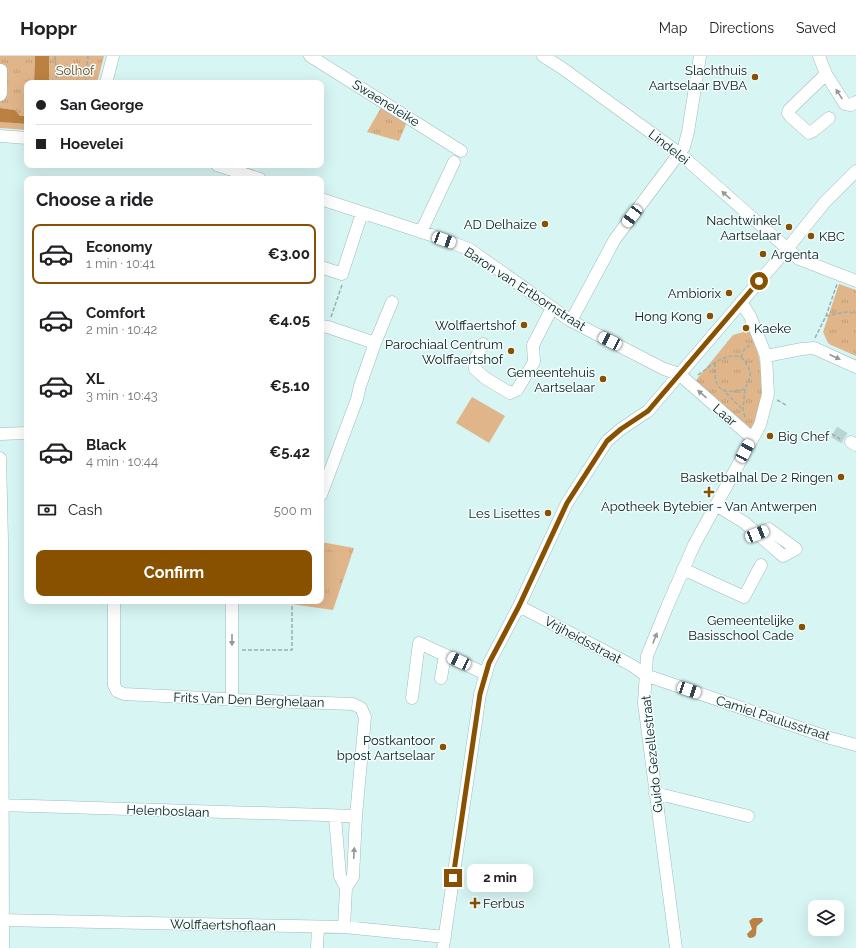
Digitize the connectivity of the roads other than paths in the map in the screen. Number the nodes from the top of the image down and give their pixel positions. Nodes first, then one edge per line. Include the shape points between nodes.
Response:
1 (113, 56) edge
2 (310, 56) edge
3 (543, 56) edge
4 (700, 56) edge
5 (819, 56) edge
6 (1, 70) dead end
7 (826, 74) junction
8 (107, 80) edge
9 (0, 95) edge
10 (856, 102) edge
11 (829, 118) dead end
12 (0, 136) edge
13 (24, 138) edge
14 (461, 151) dead end
15 (679, 153) junction
16 (454, 162) dead end
17 (226, 168) edge
18 (856, 171) edge
19 (251, 176) edge
20 (324, 200) edge
21 (362, 213) junction
22 (421, 232) junction
23 (787, 249) junction
24 (324, 268) edge
25 (856, 280) edge
26 (392, 302) dead end
27 (741, 302) junction
28 (552, 308) junction
29 (570, 321) junction
30 (324, 326) edge
31 (376, 343) junction
32 (483, 344) dead end
33 (766, 356) junction
34 (856, 367) edge
35 (679, 374) junction
36 (24, 433) edge
37 (0, 434) edge
38 (752, 438) junction
39 (0, 458) edge
40 (324, 490) edge
41 (716, 505) junction
42 (757, 534) dead end
43 (1, 541) edge
44 (761, 565) dead end
45 (684, 569) junction
46 (114, 604) edge
47 (232, 604) edge
48 (519, 606) junction
49 (445, 655) junction
50 (486, 674) junction
51 (645, 675) junction
52 (441, 678) dead end
53 (232, 697) junction
54 (412, 698) dead end
55 (856, 745) edge
56 (655, 793) junction
57 (2, 805) edge
58 (356, 816) junction
59 (748, 816) dead end
60 (335, 817) junction
61 (346, 888) junction
62 (1, 920) edge
63 (318, 927) junction
64 (344, 927) junction
65 (444, 943) edge
66 (3, 948) edge
67 (317, 948) edge
68 (676, 948) edge

1 - 8 street
2 - 14 street, Swaeneleike
3 - 15 street, Lindelei
4 - 15 street via 688,132 684,147
5 - 7 street
6 - 9 street
10 -> 7 street via 851,105 845,104
7 - 11 street via 788,113 810,133
12 - 13 street
23 -> 15 street, Lindelei
15 - 29 street via 615,239
16 - 22 street
17 - 19 street
18 - 23 street via 825,202
20 - 21 street, Baron van Ertbornstraat
21 - 22 street, Baron van Ertbornstraat
21 - 24 street via 342,274
22 - 28 street, Baron van Ertbornstraat via 470,249
23 - 25 street, Lindelei via 799,259
23 - 27 street
26 - 31 street
27 - 33 street via 750,316
27 - 35 street
28 - 29 street, Baron van Ertbornstraat
28 - 32 street via 533,345 534,362 517,390 510,393 474,369 474,361
29 - 35 street, Baron van Ertbornstraat via 664,369
30 - 31 street
31 - 40 street
33 -> 34 street via 808,348
33 - 38 street via 768,394 760,425
38 -> 35 street, Laar
35 - 48 street via 648,411 607,441 567,503
36 - 37 street
38 - 41 street, Guido Gezellestraat
39 - 43 street
41 - 42 street via 746,523
41 - 45 street, Guido Gezellestraat
43 - 57 street
44 - 45 street via 744,597
51 -> 45 street, Guido Gezellestraat via 648,656
46 - 53 street, Frits Van Den Berghelaan via 114,685 117,691 124,694 225,699
47 -> 53 street
48 - 50 street via 489,663
48 - 51 street, Vrijheidsstraat via 633,666
49 - 50 street
49 - 52 street
49 - 54 street via 419,643
50 - 65 street via 480,694
51 - 55 street, Camiel Paulusstraat
51 - 56 street, Guido Gezellestraat via 644,703
53 - 58 street, Frits Van Den Berghelaan via 238,700 353,704 361,708 365,717
56 - 59 street
56 - 68 street, Guido Gezellestraat
57 - 60 street, Helenboslaan
57 - 62 street
58 - 60 street, Helenboslaan
61 -> 58 street via 353,877
60 - 61 street via 340,876
61 - 64 street
62 - 63 street, Wolffaertshoflaan
62 - 66 street
63 - 64 street, Wolffaertshoflaan
63 - 67 street
64 - 65 street, Wolffaertshoflaan

